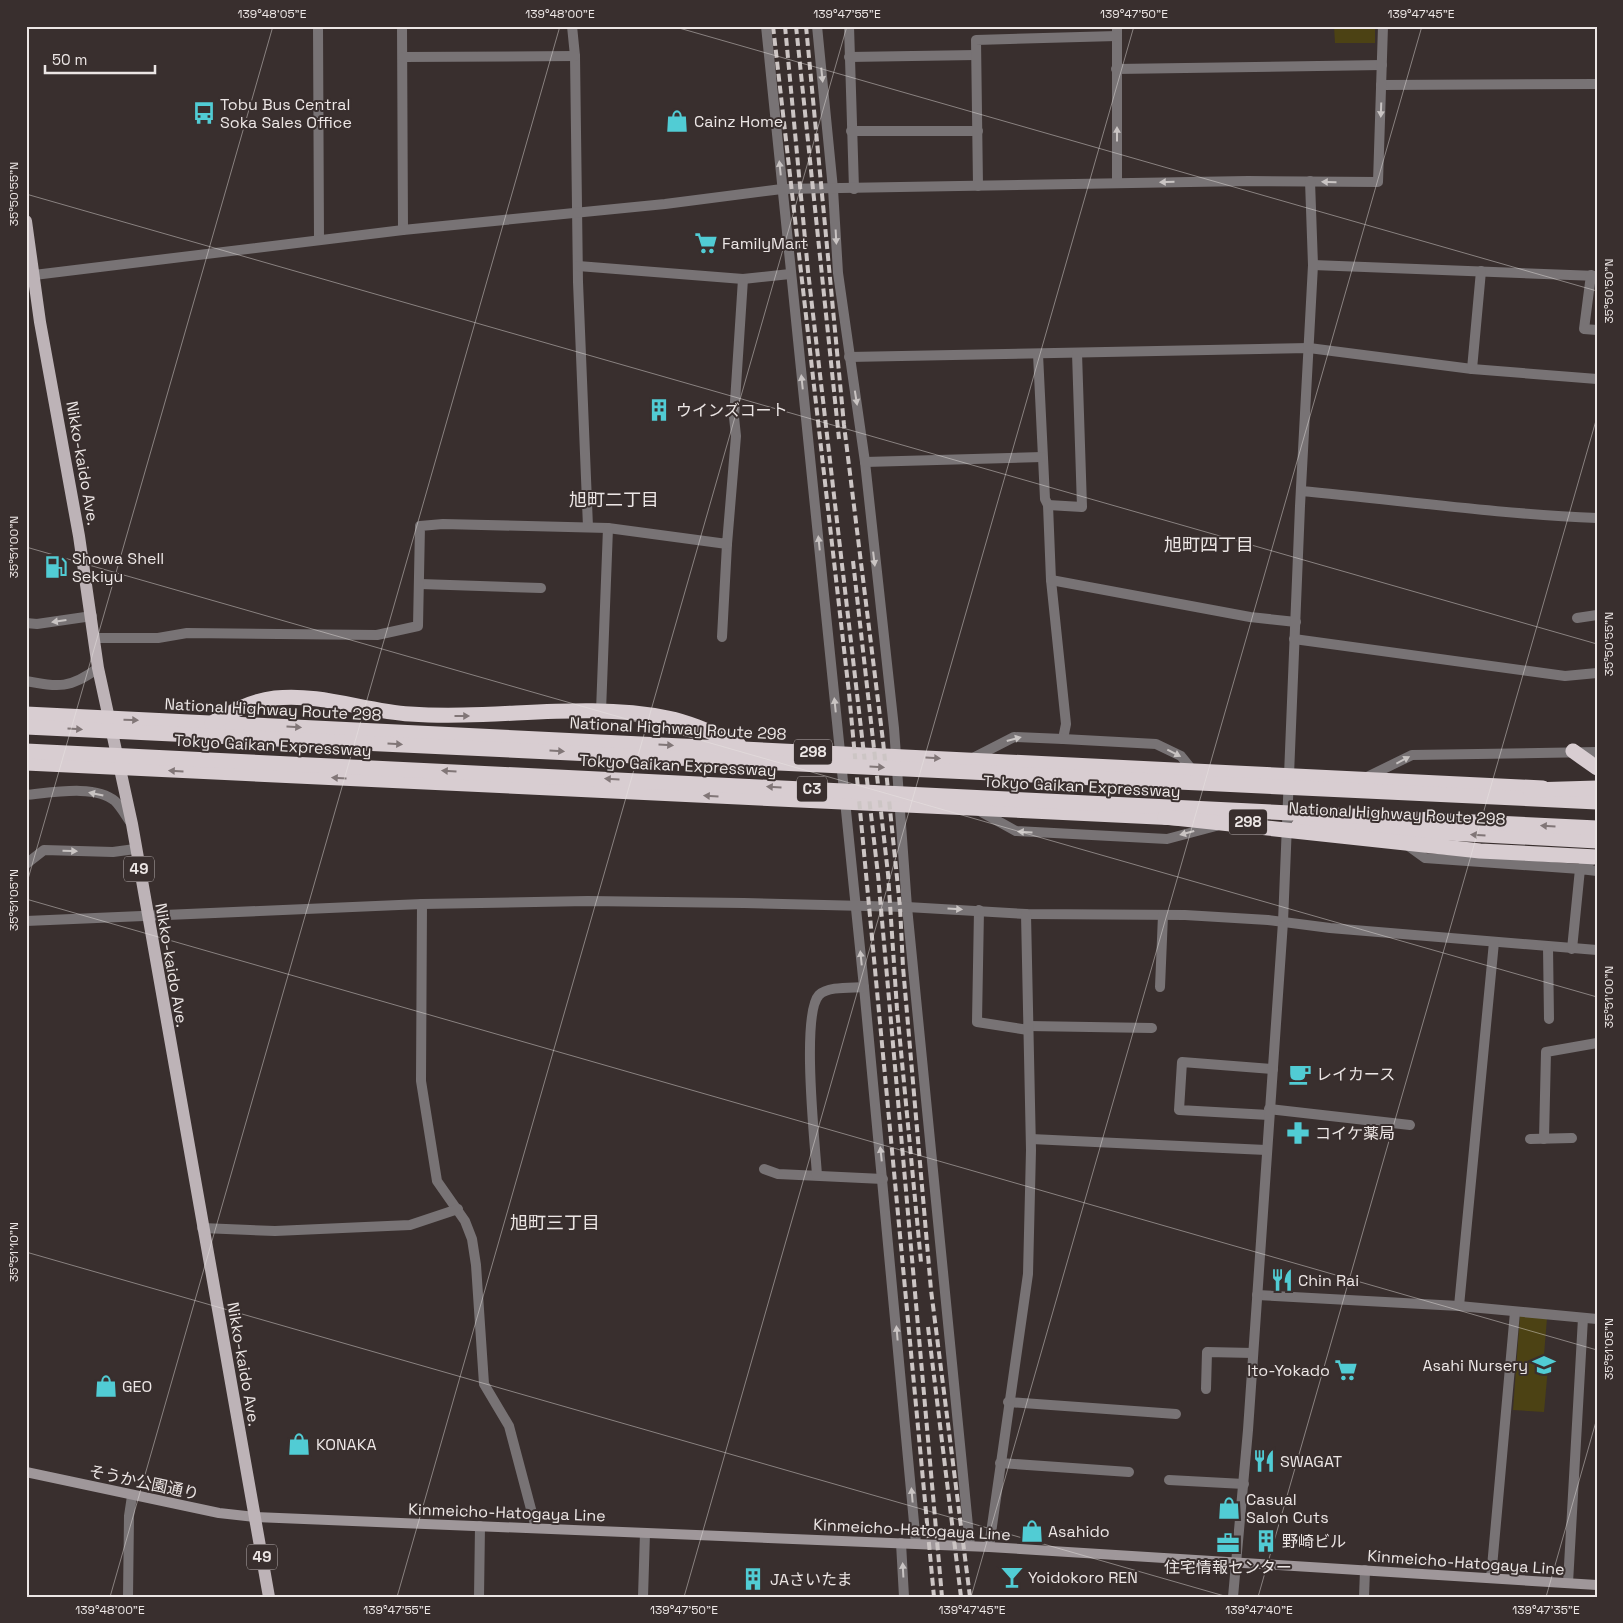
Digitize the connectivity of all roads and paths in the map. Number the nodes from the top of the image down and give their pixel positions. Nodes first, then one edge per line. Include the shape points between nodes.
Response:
1 (318, 26) edge
2 (402, 26) edge
3 (572, 26) edge
4 (766, 26) edge
5 (817, 26) edge
6 (849, 26) edge
7 (1383, 26) edge
8 (1117, 31) edge
9 (976, 55) junction
10 (575, 56) junction
11 (403, 57) junction
12 (849, 57) junction
13 (1382, 65) junction
14 (1116, 69) junction
15 (1597, 84) edge
16 (1381, 85) junction
17 (851, 131) junction
18 (978, 131) junction
19 (1310, 181) junction
20 (1117, 183) junction
21 (978, 186) junction
22 (782, 189) junction
23 (833, 189) junction
24 (854, 189) junction
25 (576, 213) junction
26 (26, 221) edge
27 (403, 230) junction
28 (319, 240) junction
29 (1313, 265) junction
30 (578, 266) junction
31 (1481, 271) junction
32 (790, 274) junction
33 (30, 275) edge
34 (1594, 275) edge
35 (743, 279) junction
36 (1597, 330) edge
37 (1309, 348) junction
38 (1077, 353) junction
39 (1038, 354) junction
40 (849, 357) junction
41 (1472, 369) junction
42 (1597, 379) edge
43 (1042, 456) junction
44 (865, 462) junction
45 (1301, 491) junction
46 (1048, 506) junction
47 (1597, 518) edge
48 (588, 527) junction
49 (608, 528) junction
50 (727, 544) junction
51 (1051, 580) junction
52 (420, 584) junction
53 (541, 588) dead end
54 (1597, 615) edge
55 (92, 616) junction
56 (1577, 618) dead end
57 (1296, 622) junction
58 (26, 623) edge
59 (722, 637) dead end
60 (94, 638) junction
61 (1294, 639) junction
62 (98, 668) junction
63 (1597, 673) edge
64 (29, 681) edge
65 (602, 711) junction
66 (28, 719) edge
67 (108, 719) junction
68 (211, 724) junction
69 (1063, 738) junction
70 (747, 749) junction
71 (1573, 751) junction
72 (1597, 752) edge
73 (840, 753) junction
74 (896, 756) junction
75 (28, 759) edge
76 (970, 760) junction
77 (118, 768) junction
78 (1597, 768) edge
79 (1193, 771) junction
80 (1290, 776) junction
81 (1359, 780) junction
82 (1597, 789) edge
83 (1406, 793) junction
84 (26, 795) edge
85 (1008, 800) junction
86 (844, 802) junction
87 (1597, 802) edge
88 (899, 805) junction
89 (976, 809) junction
90 (1234, 821) junction
91 (132, 824) junction
92 (1288, 824) junction
93 (1597, 828) edge
94 (1387, 830) junction
95 (1597, 841) edge
96 (135, 849) junction
97 (1597, 857) edge
98 (26, 864) edge
99 (1580, 869) junction
100 (1597, 870) edge
101 (422, 904) junction
102 (856, 907) junction
103 (907, 907) junction
104 (979, 910) junction
105 (147, 914) junction
106 (1026, 914) junction
107 (1163, 915) junction
108 (26, 921) edge
109 (1283, 922) junction
110 (1494, 942) junction
111 (1548, 947) junction
112 (1572, 949) junction
113 (1597, 950) edge
114 (1160, 986) dead end
115 (864, 987) junction
116 (1549, 1019) dead end
117 (1028, 1028) junction
118 (1152, 1028) dead end
119 (1597, 1043) edge
120 (1273, 1069) junction
121 (1269, 1112) junction
122 (1410, 1125) dead end
123 (1572, 1138) dead end
124 (1031, 1139) junction
125 (1544, 1139) junction
126 (1530, 1140) dead end
127 (1266, 1150) junction
128 (764, 1169) dead end
129 (817, 1175) junction
130 (883, 1179) junction
131 (458, 1209) junction
132 (202, 1228) junction
133 (1257, 1295) junction
134 (1459, 1306) junction
135 (1515, 1312) junction
136 (1583, 1318) junction
137 (1597, 1319) edge
138 (1253, 1353) junction
139 (1206, 1389) dead end
140 (1008, 1402) junction
141 (1176, 1414) dead end
142 (1000, 1464) junction
143 (26, 1472) edge
144 (1129, 1472) dead end
145 (1169, 1480) dead end
146 (1244, 1484) junction
147 (132, 1496) junction
148 (255, 1518) junction
149 (480, 1526) junction
150 (536, 1528) junction
151 (645, 1533) junction
152 (901, 1543) junction
153 (916, 1544) junction
154 (970, 1546) junction
155 (990, 1547) junction
156 (1237, 1564) junction
157 (1365, 1570) junction
158 (1491, 1578) junction
159 (1568, 1583) junction
160 (1597, 1585) edge
161 (128, 1597) edge
162 (268, 1597) edge
163 (479, 1597) edge
164 (642, 1597) edge
165 (904, 1597) edge
166 (1233, 1597) edge
167 (1364, 1597) edge

1 - 28 street
2 - 11 street
3 - 10 street
22 -> 4 street
5 -> 23 street
6 - 12 street
7 - 13 street
8 - 9 street via 976,40
8 - 14 street
9 - 12 street
9 - 18 street
10 - 11 street
10 - 25 street
11 - 27 street
12 - 17 street
13 - 14 street
13 - 16 street
20 -> 14 street
15 - 16 street
16 -> 19 street via 1378,182
17 - 18 street
17 - 24 street
18 - 21 street
19 -> 20 street
19 - 29 street
20 - 21 street
21 - 24 street
22 - 23 street
22 - 25 street
22 - 32 street
23 - 24 street
23 -> 40 street via 838,272
25 - 27 street
25 - 30 street
26 - 33 main road, Nikko-kaido Ave. / 49
27 - 28 street
28 - 33 street
29 - 31 street
29 - 37 street
30 - 35 street
30 - 48 street
31 - 34 street
31 - 41 street
32 - 35 street
73 -> 32 street
33 - 55 main road, Nikko-kaido Ave. / 49
34 - 36 street via 1584,329
35 - 50 street
37 - 38 street
37 - 41 street
37 - 45 street
38 - 39 street
38 - 46 street via 1082,507
39 - 40 street
39 - 43 street
40 -> 44 street
41 - 42 street
43 - 44 street
43 - 46 street
44 -> 74 street
45 - 47 street via 1479,510
45 - 57 street
46 - 51 street
48 - 49 street
48 - 52 street via 420,526
49 - 50 street
49 - 65 street
50 - 59 street
51 - 57 street via 1250,617
51 - 69 street via 1066,724
52 - 53 street
52 - 60 street via 418,626 377,635 196,633 158,638
54 - 56 street
55 -> 58 street
55 - 60 main road, Nikko-kaido Ave. / 49
57 - 61 street
60 - 62 main road, Nikko-kaido Ave. / 49
61 - 63 street via 1565,676
61 - 80 street
62 - 64 street via 81,681 68,685
62 - 67 main road, Nikko-kaido Ave. / 49
68 -> 65 highway via 247,704 294,697 410,714 487,716 554,710
65 - 70 highway via 668,718
66 - 67 highway, National Highway Route 298 / 298
66 -> 83 highway, Tokyo Gaikan Expressway / C3, bridge
67 -> 68 highway, National Highway Route 298 / 298
67 - 77 main road, Nikko-kaido Ave. / 49
68 -> 70 highway, National Highway Route 298 / 298
76 -> 69 street via 1014,737
69 -> 79 street via 1156,744 1181,756
70 - 73 highway, National Highway Route 298 / 298
71 - 72 street
71 - 78 highway
81 -> 71 street via 1412,755
73 - 74 highway, National Highway Route 298 / 298
73 - 86 street
74 -> 76 highway, National Highway Route 298 / 298
74 - 88 street
75 - 77 highway, National Highway Route 298 / 298
85 -> 75 highway, Tokyo Gaikan Expressway / C3, bridge
76 - 79 highway, National Highway Route 298 / 298
86 -> 77 highway, National Highway Route 298 / 298
77 - 91 main road, Nikko-kaido Ave. / 49
79 - 80 highway, National Highway Route 298 / 298
80 - 81 highway, National Highway Route 298 / 298
80 - 92 street
81 - 82 highway, National Highway Route 298 / 298
82 - 83 highway, bridge
83 - 87 highway, Tokyo Gaikan Expressway / C3, bridge
91 -> 84 street via 115,801 102,794 72,791
93 -> 85 highway, Tokyo Gaikan Expressway / C3, bridge
85 - 97 highway, bridge via 1480,851
86 - 88 highway, National Highway Route 298 / 298
86 - 102 street
88 - 89 highway, National Highway Route 298 / 298
88 - 103 street
89 - 90 highway, National Highway Route 298 / 298
90 -> 89 street via 1167,839 1016,831
90 - 92 highway, National Highway Route 298 / 298
91 - 96 main road, Nikko-kaido Ave. / 49
92 - 94 highway, National Highway Route 298 / 298
92 - 109 street
95 -> 94 highway, National Highway Route 298 / 298
94 - 99 street via 1425,858
98 -> 96 street via 44,850 113,852
96 - 105 main road, Nikko-kaido Ave. / 49
97 - 99 street
99 - 100 street
99 - 112 street
101 - 102 street via 588,901
101 - 105 street
101 - 131 street via 421,1081 437,1181
102 - 103 street
115 -> 102 street
103 -> 104 street
103 - 154 street
104 - 106 street
104 - 117 street via 977,1022
105 - 108 street
105 - 132 main road, Nikko-kaido Ave. / 49
106 - 107 street
106 - 117 street
107 - 109 street
107 - 114 street
109 - 110 street
109 - 120 street
110 - 111 street
110 - 134 street
111 - 112 street
111 - 116 street
112 - 113 street
115 - 129 street via 824,991 817,997 809,1040
130 -> 115 street
117 - 118 street
117 - 124 street
119 - 125 street via 1546,1052
120 - 121 street
120 - 121 street via 1182,1062 1179,1110
121 - 122 street
121 - 127 street
123 - 125 street
124 - 127 street
124 - 140 street via 1028,1274
125 - 126 street
127 - 133 street
128 - 129 street via 778,1174
129 - 130 street
153 -> 130 street
131 - 132 street via 410,1225 275,1231
131 - 150 street via 472,1239 476,1265 484,1384 509,1426
132 - 148 main road, Nikko-kaido Ave. / 49
133 - 134 street
133 - 138 street
134 - 135 street
135 - 136 street
135 - 158 street
136 - 137 street
136 - 159 street
138 - 139 street via 1207,1352
138 - 146 street
140 - 141 street
140 - 142 street
142 - 144 street
142 - 155 street
143 - 147 main road, そうか公園通り
145 - 146 street
146 - 156 street
147 - 148 main road, そうか公園通り
147 - 161 street
148 - 149 main road, Kinmeicho-Hatogaya Line
148 - 162 main road, Nikko-kaido Ave. / 49
149 - 150 main road, Kinmeicho-Hatogaya Line
149 - 163 street
150 - 151 main road, Kinmeicho-Hatogaya Line
151 - 152 main road, Kinmeicho-Hatogaya Line
151 - 164 street
152 - 153 main road, Kinmeicho-Hatogaya Line
165 -> 152 street
153 - 154 main road, Kinmeicho-Hatogaya Line
154 - 155 main road, Kinmeicho-Hatogaya Line
155 - 156 main road, Kinmeicho-Hatogaya Line
156 - 157 main road, Kinmeicho-Hatogaya Line
156 - 166 street
157 - 158 main road, Kinmeicho-Hatogaya Line
157 - 167 street
158 - 159 main road, Kinmeicho-Hatogaya Line
159 - 160 main road, Kinmeicho-Hatogaya Line

